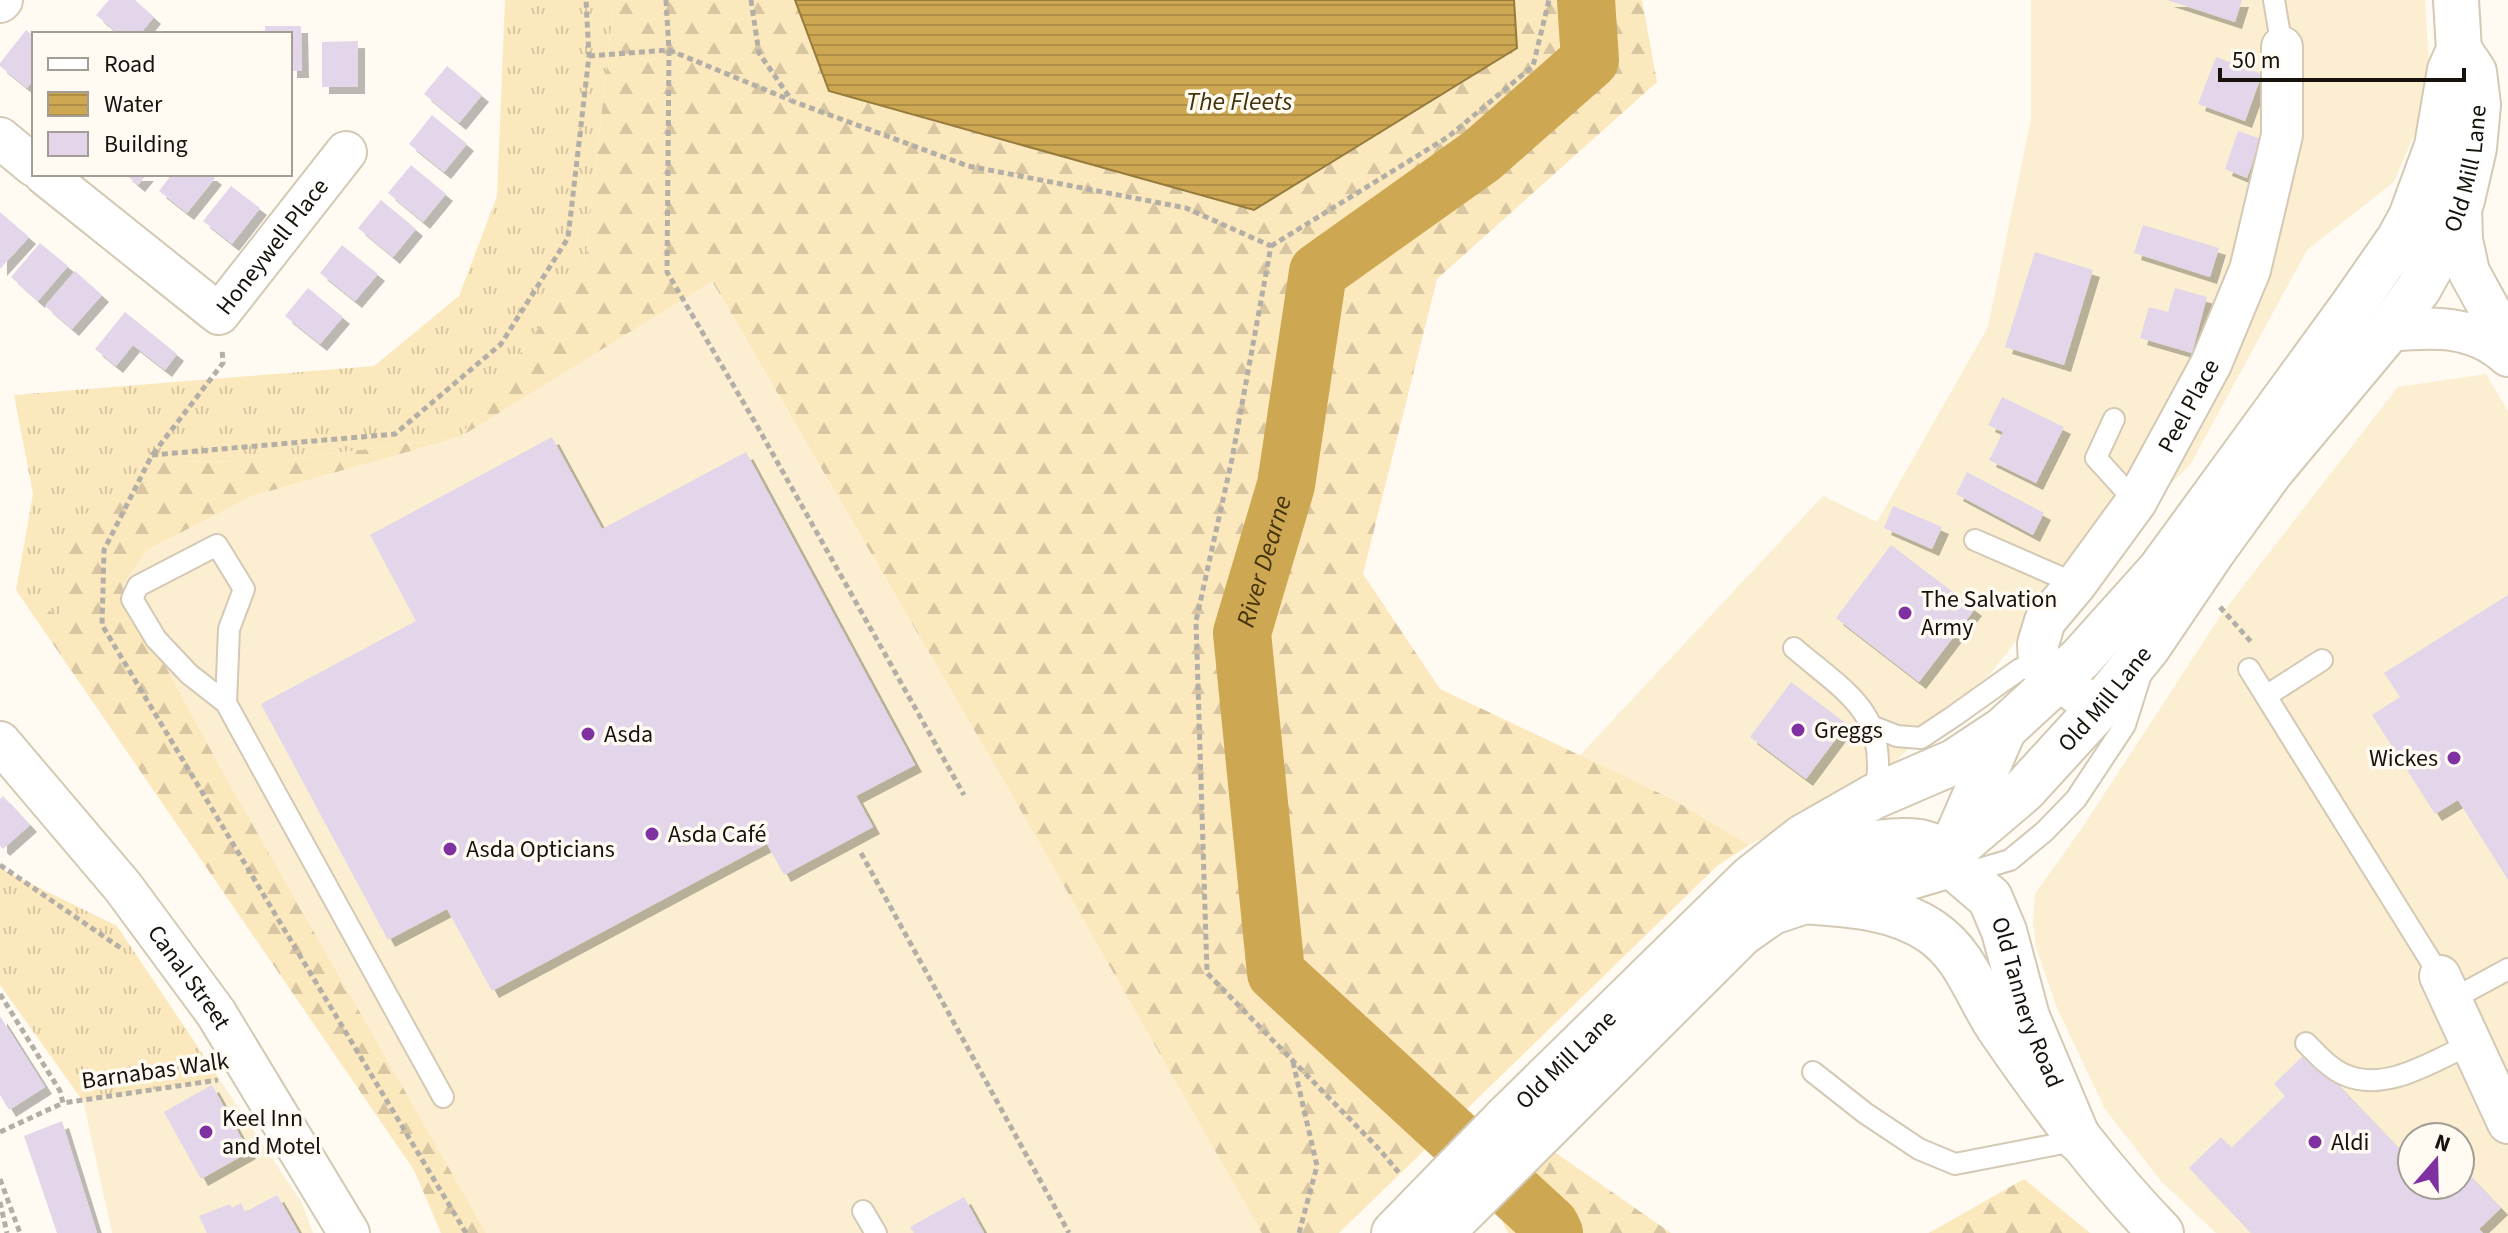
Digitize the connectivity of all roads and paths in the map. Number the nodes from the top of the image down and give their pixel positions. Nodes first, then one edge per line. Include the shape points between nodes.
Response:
1 (586, 0) edge
2 (666, 0) edge
3 (751, 0) edge
4 (1549, 0) edge
5 (2274, 0) edge
6 (2456, 0) edge
7 (2282, 47) joint
8 (669, 50) junction
9 (2459, 50) junction
10 (589, 56) junction
11 (792, 101) junction
12 (0, 138) edge
13 (346, 152) dead end
14 (32, 164) edge
15 (46, 176) edge
16 (2461, 204) junction
17 (1271, 246) junction
18 (219, 314) junction
19 (2502, 318) edge
20 (2388, 331) junction
21 (2508, 356) edge
22 (2114, 419) dead end
23 (152, 455) junction
24 (2136, 502) junction
25 (1975, 540) dead end
26 (2198, 572) junction
27 (2076, 584) junction
28 (2148, 647) junction
29 (1794, 648) dead end
30 (2322, 660) dead end
31 (2249, 669) dead end
32 (2049, 673) junction
33 (2300, 674) junction
34 (2266, 696) junction
35 (226, 703) junction
36 (2098, 709) junction
37 (1871, 726) junction
38 (2004, 729) junction
39 (0, 742) edge
40 (964, 795) dead end
41 (1875, 796) junction
42 (861, 853) dead end
43 (1956, 863) junction
44 (0, 865) edge
45 (1751, 878) junction
46 (1802, 901) junction
47 (124, 951) dead end
48 (1964, 962) junction
49 (2508, 969) edge
50 (2446, 988) junction
51 (0, 994) edge
52 (2306, 1043) dead end
53 (2471, 1044) junction
54 (1293, 1061) junction
55 (1813, 1072) dead end
56 (253, 1075) junction
57 (443, 1097) dead end
58 (63, 1103) junction
59 (2508, 1123) edge
60 (1518, 1130) junction
61 (0, 1132) edge
62 (2079, 1140) junction
63 (1380, 1150) dead end
64 (0, 1179) edge
65 (1470, 1179) junction
66 (0, 1202) edge
67 (863, 1211) dead end
68 (7, 1233) edge
69 (20, 1233) edge
70 (349, 1233) edge
71 (466, 1233) edge
72 (876, 1233) edge
73 (1069, 1233) edge
74 (1299, 1233) edge
75 (1394, 1233) edge
76 (1441, 1233) edge
77 (2161, 1233) edge

1 - 10 path
2 - 8 path
3 - 11 path via 759,53
4 - 17 path via 1533,66 1448,137
5 - 7 lane
6 - 9 main road
7 - 24 street, Peel Place via 2282,135 2250,270 2211,364
8 - 10 path
8 - 11 path
8 - 40 path via 667,272
9 - 16 main road, Old Mill Lane via 2474,72 2478,105
9 - 32 main road, Old Mill Lane via 2450,70 2437,146 2399,239 2160,570
10 - 23 path via 568,238 501,344 395,434
11 - 17 path via 968,166 1186,208
12 - 14 street
13 - 18 street, Honeywell Place
15 - 18 street, Honeywell Place
16 - 19 street via 2464,259
16 - 20 main road, Old Mill Lane via 2430,269
17 - 54 path via 1196,621 1207,973
18 - 23 path via 223,363
20 - 21 street via 2473,333
20 - 26 main road, Old Mill Lane via 2271,471
22 - 24 lane via 2096,458
23 - 71 path via 104,550 102,625
24 - 27 street, Peel Place
25 - 27 lane
26 - 28 main road, Old Mill Lane
26 - 33 path via 2223,612 2281,672 2291,663
27 - 32 street, Peel Place via 2045,621 2038,644
28 - 36 main road, Old Mill Lane
28 - 43 lane via 2125,725 2076,799 2010,860
29 - 37 lane via 1858,703
30 - 33 lane
31 - 34 lane
32 - 36 street
32 - 37 lane via 2020,669 1921,738
32 - 38 main road, Old Mill Lane
33 - 34 lane
34 - 50 lane
35 - 35 lane via 156,639 132,599 138,586 217,545 244,589 229,629
35 - 57 lane
36 - 43 main road, Old Mill Lane
37 - 41 lane via 1878,744
38 - 41 main road, Old Mill Lane via 1954,762
38 - 43 main road, Old Tannery Road
39 - 56 street, Canal Street via 123,887 216,1013
41 - 45 main road, Old Mill Lane via 1803,837
42 - 73 path
43 - 45 main road, Old Tannery Road via 1922,842 1887,841
43 - 46 main road, Old Mill Lane
43 - 48 main road, Old Tannery Road via 1953,911
43 - 62 main road, Old Tannery Road via 1990,898 2027,1017
44 - 47 path
45 - 60 main road, Old Mill Lane
46 - 48 main road, Old Tannery Road via 1888,912 1932,931
46 - 60 main road, Old Mill Lane via 1772,912 1742,933
48 - 62 main road, Old Tannery Road via 1998,1028
49 - 50 lane
50 - 53 street
51 - 58 path, Barnabas Walk
52 - 53 lane via 2343,1075 2364,1081 2391,1079
53 - 59 street
54 - 63 path
54 - 74 path via 1317,1166
55 - 62 lane via 1919,1149 1955,1164
56 - 58 path, Barnabas Walk
56 - 70 street, Canal Street
58 - 61 path, Barnabas Walk
60 - 65 main road, Old Mill Lane
62 - 77 main road, Old Tannery Road
64 - 69 path
65 - 75 main road, Old Mill Lane
65 - 76 main road, Old Mill Lane
66 - 68 path
67 - 72 lane

